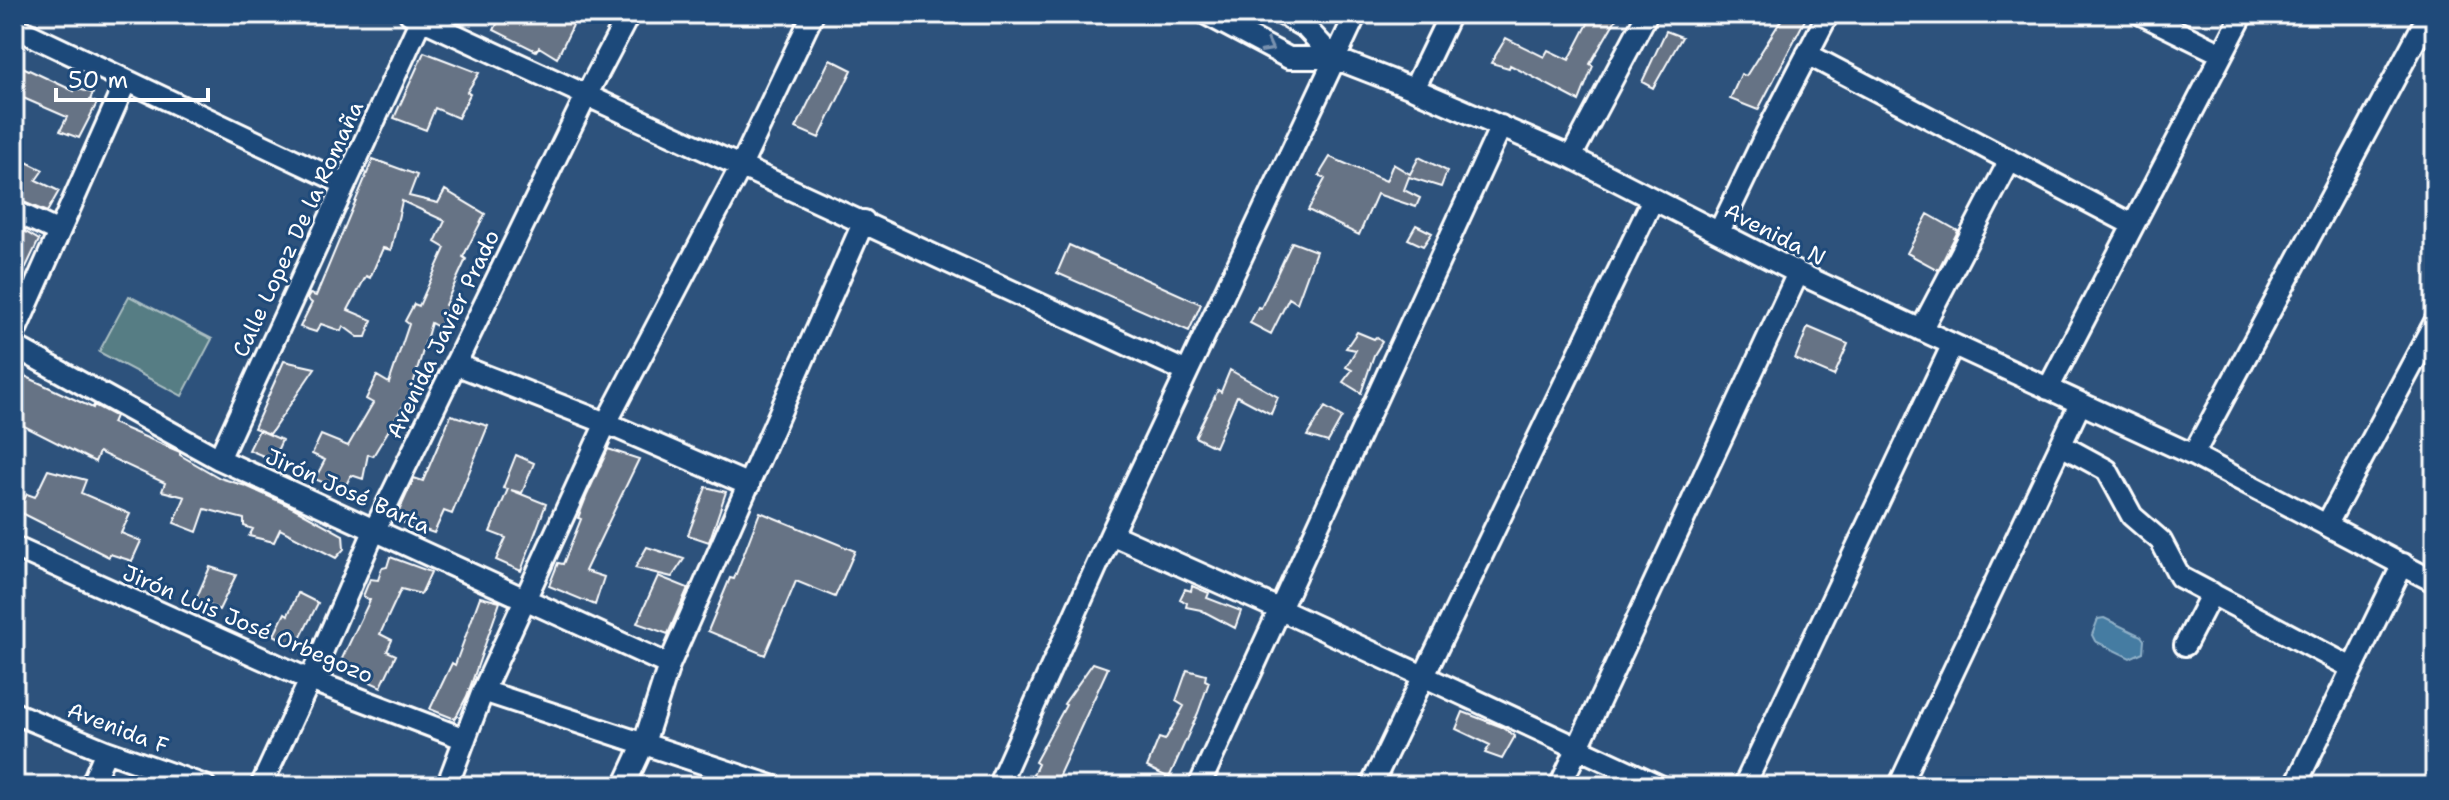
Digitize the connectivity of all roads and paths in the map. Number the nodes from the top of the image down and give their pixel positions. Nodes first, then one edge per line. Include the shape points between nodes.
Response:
1 (629, 14) edge
2 (813, 14) edge
3 (1206, 14) edge
4 (1282, 14) edge
5 (1356, 14) edge
6 (1450, 14) edge
7 (1647, 14) edge
8 (1828, 14) edge
9 (2141, 14) edge
10 (2243, 14) edge
11 (2429, 14) edge
12 (415, 17) edge
13 (14, 27) edge
14 (1807, 54) junction
15 (2222, 54) junction
16 (1334, 58) junction
17 (126, 81) junction
18 (1414, 89) junction
19 (586, 96) junction
20 (1501, 126) junction
21 (1571, 157) junction
22 (2010, 160) junction
23 (741, 166) junction
24 (345, 184) junction
25 (1653, 199) junction
26 (14, 211) edge
27 (864, 221) junction
28 (2133, 225) junction
29 (59, 232) junction
30 (1719, 232) junction
31 (1798, 273) junction
32 (2435, 322) edge
33 (1921, 330) junction
34 (14, 334) edge
35 (14, 346) edge
36 (1952, 346) junction
37 (455, 364) junction
38 (1187, 372) junction
39 (2048, 389) junction
40 (2080, 404) junction
41 (606, 423) junction
42 (2061, 445) junction
43 (2193, 455) junction
44 (219, 459) junction
45 (749, 485) junction
46 (2327, 524) junction
47 (375, 529) junction
48 (1111, 534) junction
49 (14, 547) edge
50 (2403, 564) junction
51 (2435, 582) edge
52 (2212, 593) junction
53 (524, 599) junction
54 (1281, 610) junction
55 (2185, 645) dead end
56 (669, 665) junction
57 (2352, 668) junction
58 (1422, 677) junction
59 (310, 680) junction
60 (483, 691) junction
61 (14, 713) edge
62 (465, 739) junction
63 (644, 743) junction
64 (1577, 748) junction
65 (106, 751) junction
66 (91, 786) edge
67 (205, 786) edge
68 (261, 786) edge
69 (447, 786) edge
70 (624, 786) edge
71 (772, 786) edge
72 (998, 786) edge
73 (1199, 786) edge
74 (1371, 786) edge
75 (1560, 786) edge
76 (1660, 786) edge
77 (1744, 786) edge
78 (1899, 786) edge
79 (2295, 786) edge

1 - 19 street, Avenida Javier Prado
2 - 23 street
3 -> 16 street via 1289,58
4 - 16 street via 1306,28
5 - 16 street
6 - 18 street
7 - 21 street
8 - 14 street
9 - 15 street
10 - 15 street
11 - 43 street
12 - 19 street
12 - 24 street, Calle Lopez De la Romaña
13 - 17 street
14 - 22 street
14 - 30 street
15 - 28 street
16 - 18 street, Avenida N
16 - 38 street
17 - 24 street
17 - 29 street
18 - 20 street, Avenida N
19 - 23 street
19 - 37 street, Avenida Javier Prado
20 - 21 street, Avenida N
20 - 54 street
21 - 25 street, Avenida N
22 - 28 street
22 - 33 street
23 - 27 street
23 - 41 street
24 - 44 street, Calle Lopez De la Romaña
25 - 30 street, Avenida N
25 - 58 street
26 - 29 street
27 - 38 street
27 - 45 street
28 - 39 street
29 - 34 street
30 - 31 street, Avenida N
31 - 33 street, Avenida N
31 - 64 street
32 - 46 street
33 - 36 street, Avenida N
35 - 44 street, Jirón José Barta
36 - 39 street, Avenida N
36 - 77 street
37 - 41 street
37 - 47 street, Avenida Javier Prado
38 - 48 street
39 - 40 street, Avenida N
40 - 42 street
40 - 43 street, Avenida N
41 - 45 street
41 - 53 street
42 - 52 street via 2107,470 2132,516 2161,541 2180,577
42 - 78 street
43 - 46 street, Avenida N
44 - 47 street, Jirón José Barta
45 - 56 street
46 - 50 street, Avenida N
47 - 53 street, Jirón José Barta
47 - 59 street, Avenida Javier Prado
48 - 54 street
48 - 72 street
49 - 59 street, Jirón Luis José Orbegozo
50 - 51 street, Avenida N
50 - 57 street
52 - 55 street
52 - 57 street
53 - 56 street, Jirón José Barta
53 - 60 street
54 - 58 street
54 - 73 street
56 - 63 street
57 - 79 street
58 - 64 street
58 - 74 street
59 - 62 street, Jirón Luis José Orbegozo
59 - 68 street, Avenida Javier Prado
60 - 62 street
60 - 63 street
61 - 65 street, Avenida F
62 - 69 street
63 - 70 street
63 - 71 street
64 - 75 street
64 - 76 street
65 - 66 street
65 - 67 street, Avenida F

